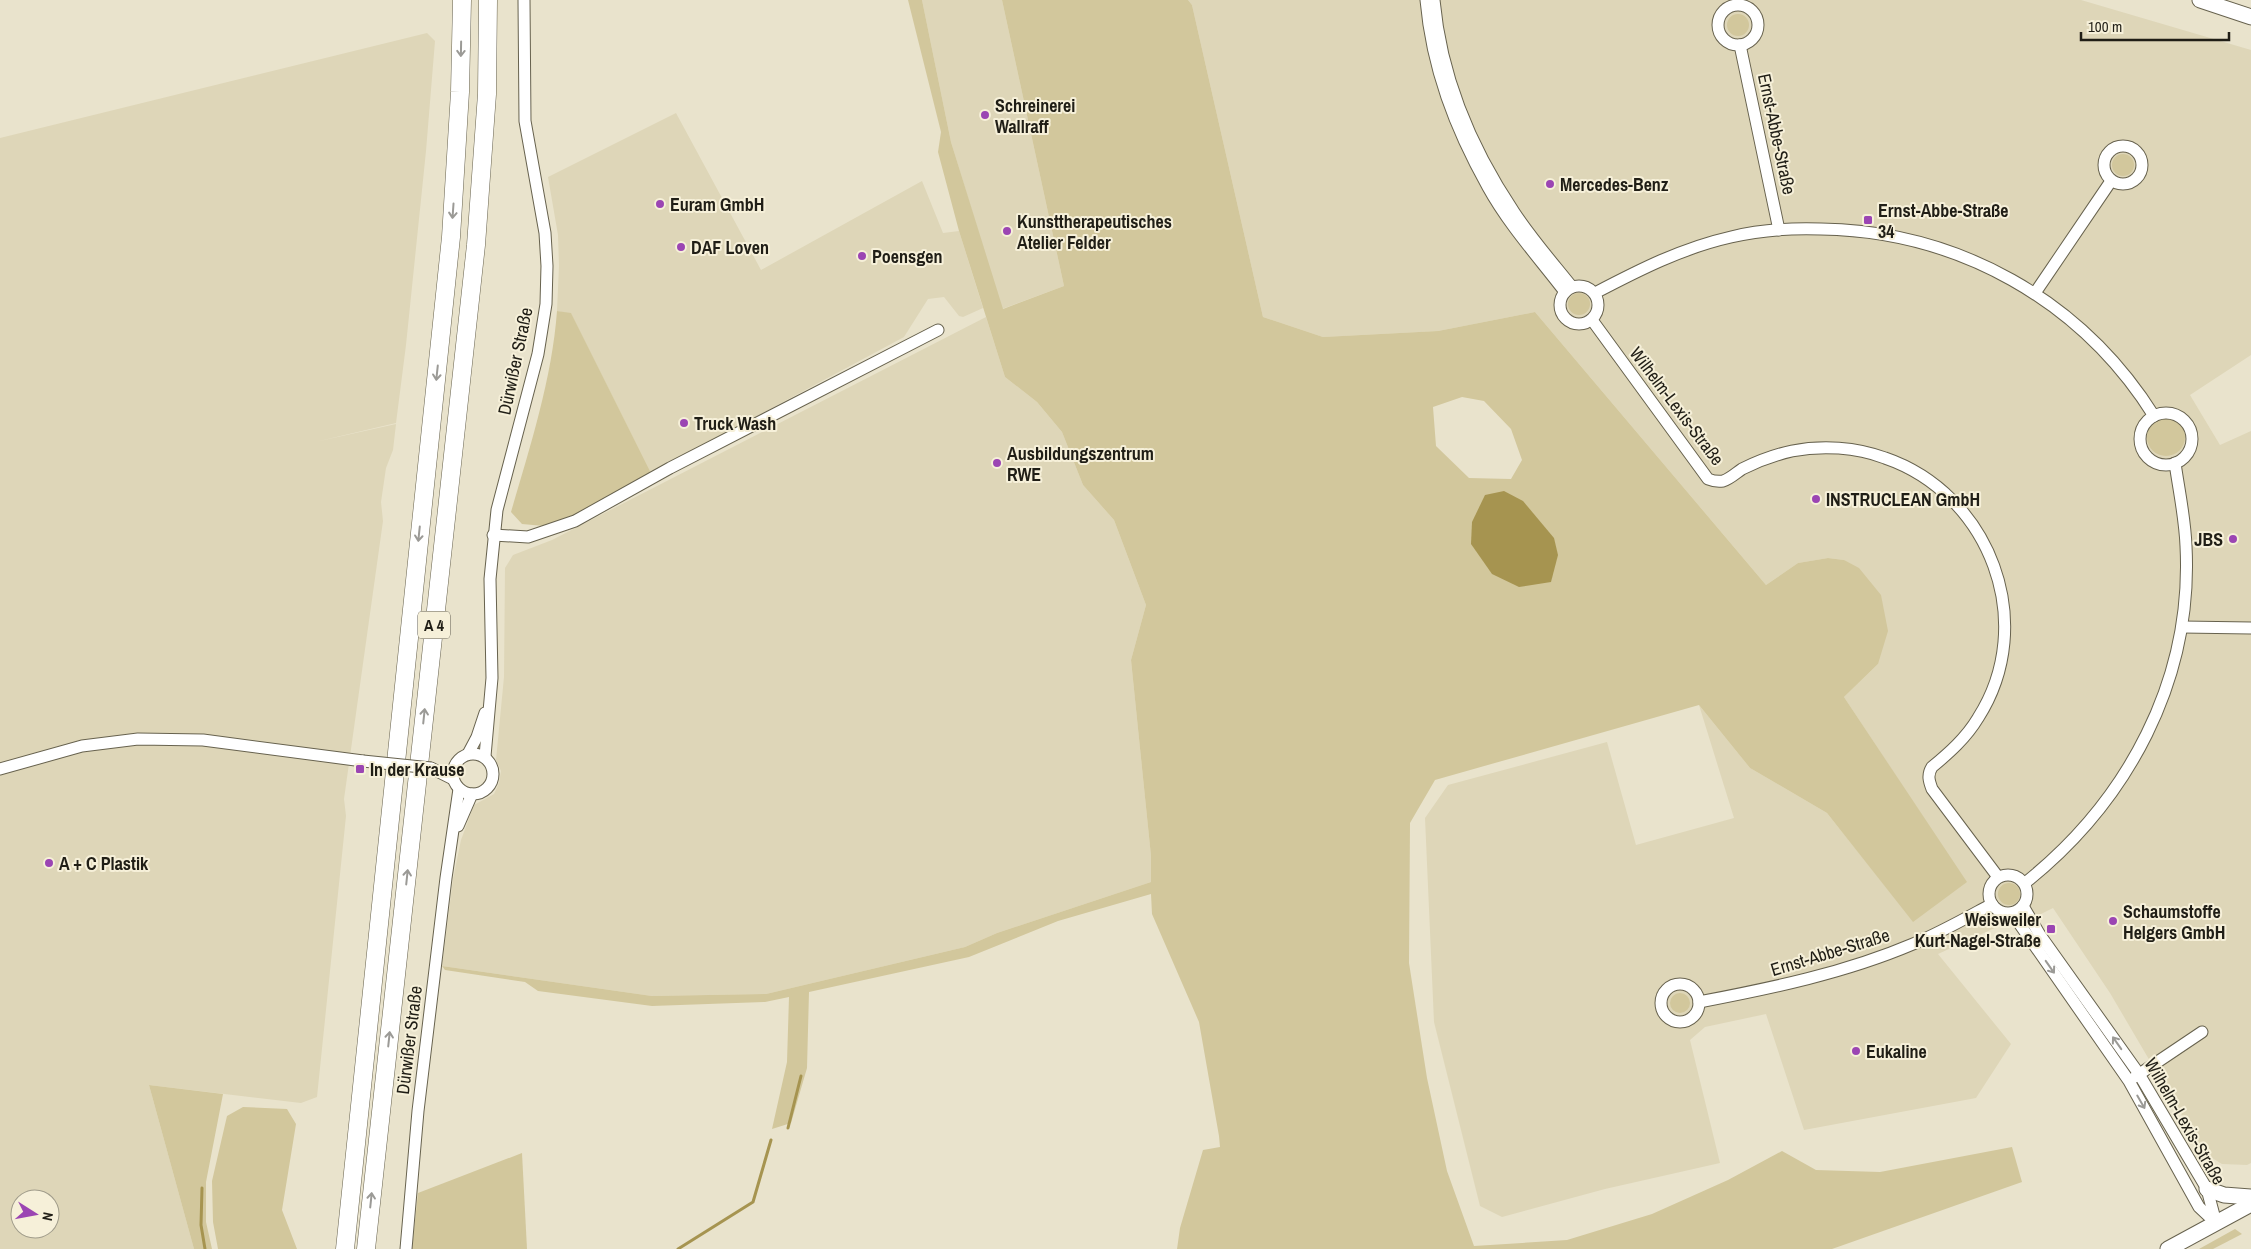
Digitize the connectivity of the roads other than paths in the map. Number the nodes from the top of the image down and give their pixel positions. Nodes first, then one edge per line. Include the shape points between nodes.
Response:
1 (462, 0) edge
2 (488, 0) edge
3 (524, 0) edge
4 (1426, 0) edge
5 (1434, 0) edge
6 (2200, 0) edge
7 (2251, 17) edge
8 (1740, 45) dead end
9 (2111, 181) dead end
10 (1779, 230) junction
11 (1568, 290) junction
12 (1595, 293) junction
13 (2035, 293) junction
14 (1592, 320) junction
15 (938, 330) dead end
16 (2154, 416) junction
17 (2175, 463) junction
18 (493, 535) junction
19 (2182, 627) junction
20 (2251, 628) edge
21 (490, 697) junction
22 (468, 754) junction
23 (485, 756) junction
24 (0, 769) edge
25 (450, 771) junction
26 (460, 789) junction
27 (472, 794) junction
28 (454, 836) junction
29 (1998, 877) junction
30 (2025, 883) junction
31 (1992, 904) junction
32 (2023, 906) junction
33 (2012, 912) junction
34 (1699, 1002) dead end
35 (2202, 1032) dead end
36 (2139, 1074) junction
37 (2129, 1081) junction
38 (2207, 1189) junction
39 (2251, 1196) edge
40 (2251, 1204) edge
41 (2216, 1223) junction
42 (345, 1249) edge
43 (366, 1249) edge
44 (406, 1249) edge
45 (2168, 1249) edge

1 -> 42 highway, A 4 via 451,237
43 -> 2 highway, A 4 via 476,245 487,94
3 - 18 street, Dürwißer Straße via 525,122 545,233 546,304 538,354 496,510
4 - 11 street via 1430,43 1451,112 1488,188
5 - 11 street via 1438,41 1459,110 1492,176
6 - 7 main road
8 - 10 street, Ernst-Abbe-Straße
9 - 13 street
10 - 12 street via 1733,236 1672,255
10 - 13 street via 1847,229 1900,236 1970,259
11 - 12 street via 1582,286
11 - 14 street via 1561,298 1561,310 1568,321 1580,325
12 - 14 street via 1599,305
13 - 16 street via 2090,337
14 - 29 street, Wilhelm-Lexis-Straße via 1708,479 1724,480 1766,458 1793,451 1822,448 1855,450 1912,469 1963,510 1983,538 2001,588 2004,632 2000,665 1979,717 1966,735 1932,767 1929,781
15 - 18 street via 670,468 575,521 528,537
16 - 17 street via 2144,427 2142,448 2152,460
16 - 17 street via 2161,413 2177,415 2188,425 2192,440 2190,448
17 - 19 street via 2186,547
18 - 21 street, Dürwißer Straße
19 - 20 street
19 - 30 street via 2163,697 2146,738 2124,777 2072,840
21 - 22 street, Dürwißer Straße
21 - 23 street, Dürwißer Straße
22 - 23 street
22 - 25 street via 462,756
23 - 27 street via 494,771 493,780 481,793
24 - 25 street, bridge via 82,746 138,739 203,740
25 - 26 street
26 - 27 street
26 - 28 street, Dürwißer Straße
27 - 28 street, Dürwißer Straße
28 - 44 street, Dürwißer Straße via 418,1111
29 - 30 street via 2015,875
29 - 31 street via 1990,887
30 - 32 street via 2028,895
31 - 33 street via 2003,912
31 - 34 street, Ernst-Abbe-Straße via 1882,956 1772,988
32 - 33 street
36 -> 32 street, Wilhelm-Lexis-Straße
33 -> 37 street, Wilhelm-Lexis-Straße
35 - 36 street
36 - 37 street
36 - 38 street, Wilhelm-Lexis-Straße
37 -> 41 street, Wilhelm-Lexis-Straße via 2199,1207
38 - 39 main road via 2224,1195
38 - 41 street, Wilhelm-Lexis-Straße
40 - 41 main road
41 - 45 main road

